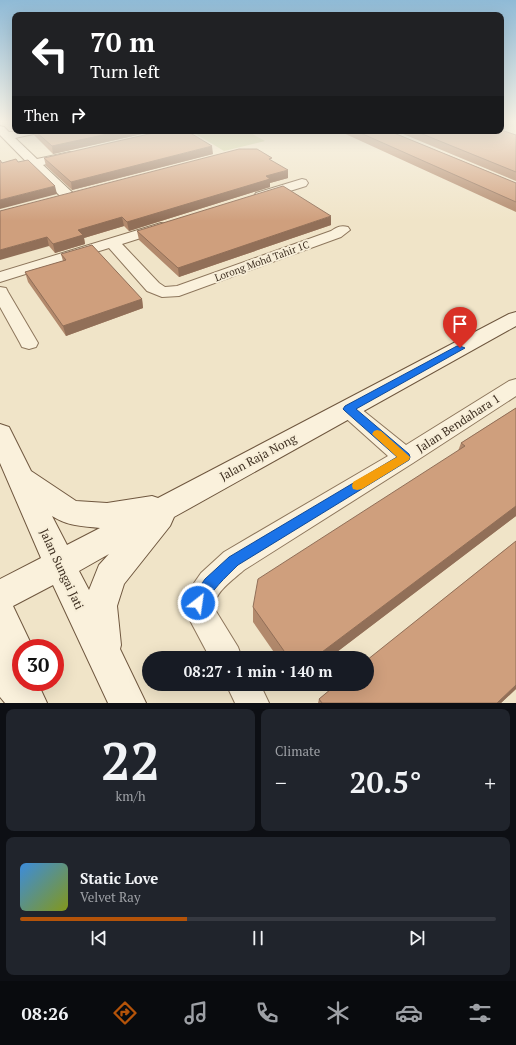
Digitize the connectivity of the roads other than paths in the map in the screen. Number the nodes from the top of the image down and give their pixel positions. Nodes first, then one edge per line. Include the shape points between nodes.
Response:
1 (26, 155) edge
2 (71, 155) edge
3 (34, 163) junction
4 (302, 183) dead end
5 (83, 194) edge
6 (69, 197) junction
7 (250, 199) edge
8 (54, 201) edge
9 (178, 222) edge
10 (343, 230) dead end
11 (112, 242) junction
12 (0, 277) edge
13 (0, 292) edge
14 (516, 318) edge
15 (29, 343) dead end
16 (516, 386) edge
17 (348, 409) junction
18 (0, 434) edge
19 (405, 457) junction
20 (21, 479) junction
21 (171, 505) junction
22 (60, 565) junction
23 (0, 596) edge
24 (0, 616) edge
25 (12, 642) edge
26 (223, 651) edge
27 (106, 661) junction
28 (0, 670) edge
29 (34, 691) edge
30 (246, 691) edge
31 (28, 703) edge
32 (40, 703) edge
33 (126, 703) edge
34 (253, 703) edge

1 - 3 street
2 - 3 street
3 - 6 street
4 - 7 street
5 - 6 street
6 - 8 street
9 - 11 street
10 - 11 street, Lorong Mohd Tahir 1C via 179,291 162,292 153,287
11 - 12 street
13 - 15 street
14 - 17 main road, Jalan Raja Nong
16 - 19 street, Jalan Bendahara 1
17 - 19 street
17 - 21 main road, Jalan Raja Nong
18 - 20 main road, Jalan Sungai Jati
19 - 26 street, Jalan Bendahara 1 via 234,561 210,584 200,596 199,611
20 - 21 main road via 71,512 107,516
20 - 22 main road, Jalan Sungai Jati
21 - 22 main road, Jalan Raja Nong
21 - 27 main road via 110,576 100,606
22 - 23 main road, Jalan Raja Nong
22 - 27 main road, Jalan Sungai Jati
24 - 25 main road
27 - 33 main road, Jalan Sungai Jati
28 - 31 main road
29 - 32 main road
30 - 34 street

